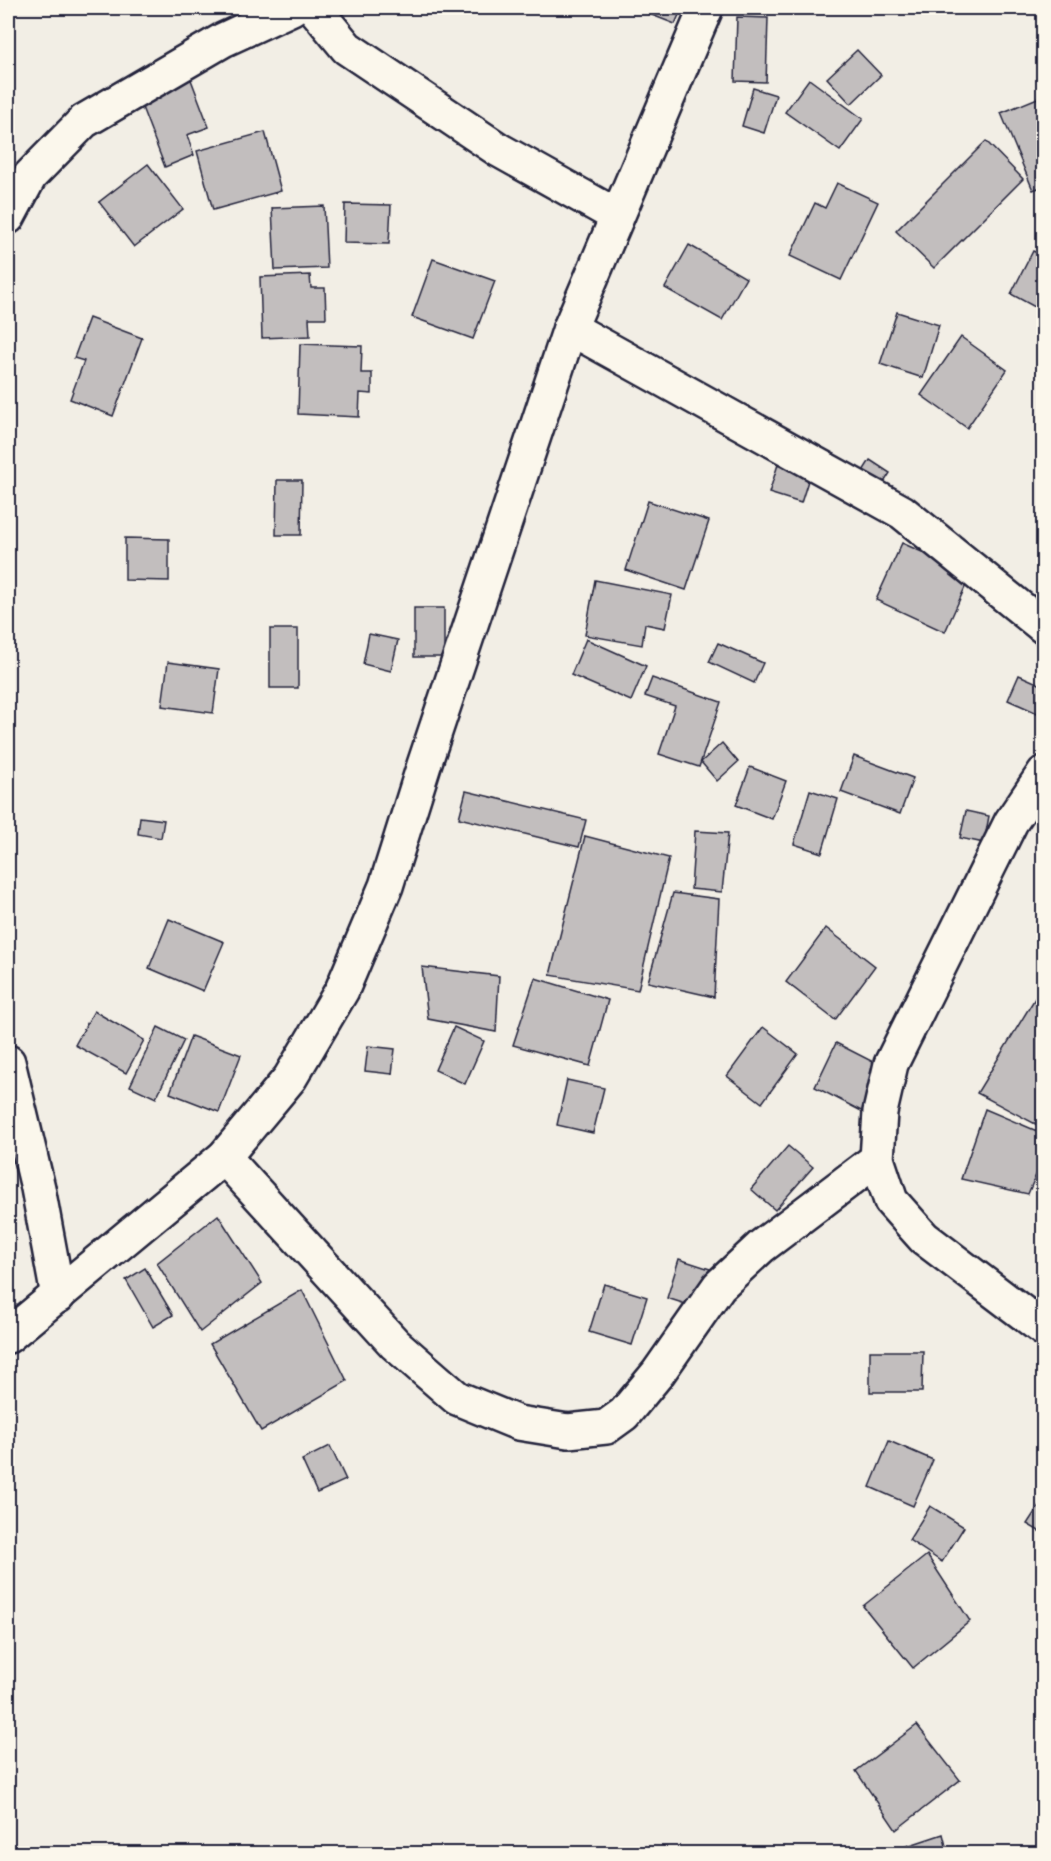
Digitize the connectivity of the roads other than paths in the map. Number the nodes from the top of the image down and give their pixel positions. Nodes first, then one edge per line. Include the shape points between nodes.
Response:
1 (292, 8) edge
2 (314, 8) edge
3 (706, 8) edge
4 (617, 216) junction
5 (8, 217) edge
6 (570, 328) junction
7 (1044, 627) edge
8 (1044, 773) edge
9 (8, 1062) edge
10 (224, 1157) junction
11 (877, 1159) junction
12 (58, 1296) junction
13 (1044, 1329) edge
14 (8, 1336) edge

1 - 5 street via 223,40 84,121 30,176
2 - 4 street via 347,48 499,150
3 - 4 street
4 - 6 street
6 - 7 street via 902,512
6 - 10 street via 386,886 342,990 290,1078
8 - 11 street via 1011,822 891,1064 879,1112
9 - 12 street via 38,1188
10 - 11 street via 395,1344 457,1398 518,1423 568,1431 606,1427 624,1414 719,1286 762,1246
10 - 12 street
11 - 13 street via 891,1201 924,1238
12 - 14 street

